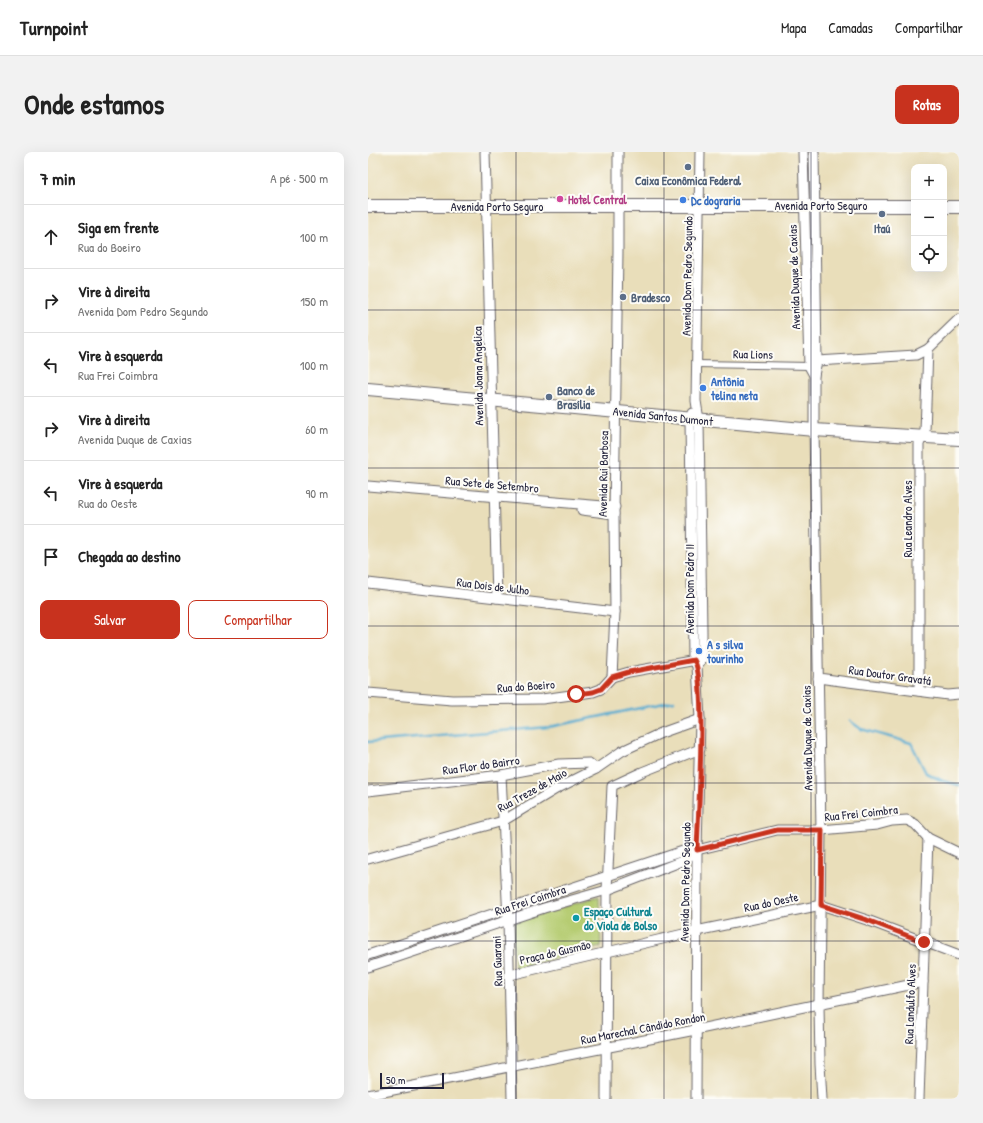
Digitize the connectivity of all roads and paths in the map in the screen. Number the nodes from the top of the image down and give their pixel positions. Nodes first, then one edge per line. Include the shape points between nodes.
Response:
1 (484, 152) edge
2 (618, 152) edge
3 (700, 152) edge
4 (803, 152) edge
5 (814, 152) edge
6 (809, 205) junction
7 (368, 206) edge
8 (486, 206) junction
9 (618, 206) junction
10 (700, 206) junction
11 (911, 206) edge
12 (947, 206) edge
13 (959, 207) edge
14 (959, 319) edge
15 (928, 348) junction
16 (817, 362) junction
17 (697, 364) junction
18 (809, 366) junction
19 (814, 375) junction
20 (368, 389) edge
21 (491, 400) junction
22 (696, 401) joint
23 (615, 411) junction
24 (694, 419) junction
25 (814, 430) junction
26 (921, 437) junction
27 (959, 439) edge
28 (368, 486) edge
29 (368, 490) edge
30 (493, 498) junction
31 (614, 510) junction
32 (368, 583) edge
33 (497, 598) junction
34 (615, 612) junction
35 (697, 662) junction
36 (612, 677) junction
37 (818, 678) junction
38 (919, 691) junction
39 (368, 693) edge
40 (959, 694) edge
41 (700, 719) junction
42 (700, 750) junction
43 (596, 769) junction
44 (501, 775) junction
45 (368, 791) edge
46 (503, 821) junction
47 (822, 830) junction
48 (928, 838) junction
49 (697, 850) junction
50 (959, 853) edge
51 (368, 859) edge
52 (607, 876) junction
53 (607, 890) junction
54 (821, 905) junction
55 (507, 908) junction
56 (508, 920) junction
57 (696, 930) junction
58 (924, 942) junction
59 (607, 953) junction
60 (959, 954) edge
61 (368, 955) edge
62 (368, 967) edge
63 (510, 975) junction
64 (923, 982) junction
65 (819, 1004) junction
66 (696, 1030) junction
67 (606, 1048) junction
68 (511, 1066) junction
69 (368, 1095) edge
70 (512, 1099) edge
71 (606, 1099) edge
72 (696, 1099) edge
73 (822, 1099) edge
74 (919, 1099) edge

1 - 8 street, Avenida Joana Angelica
2 - 9 street, Avenida Rui Barbosa
3 - 10 street, Avenida Dom Pedro Segundo
4 - 6 street, Avenida Duque de Caxias
5 - 6 street, Avenida Duque de Caxias
6 - 10 main road, Avenida Porto Seguro
6 - 11 main road, Avenida Porto Seguro
6 - 16 street, Avenida Duque de Caxias
6 - 18 street, Avenida Duque de Caxias
7 - 8 main road, Avenida Porto Seguro
8 - 9 main road, Avenida Porto Seguro
8 - 21 street, Avenida Joana Angelica
9 - 10 main road, Avenida Porto Seguro
9 - 23 street, Avenida Rui Barbosa
10 - 17 street, Avenida Dom Pedro Segundo
12 - 13 main road
14 - 15 street
15 - 16 street via 908,357
15 - 26 street, Rua Leandro Alves via 925,431
16 - 18 street
16 - 19 street, Avenida Duque de Caxias
17 - 18 street, Rua Lions
17 - 22 street, Avenida Dom Pedro Segundo
18 - 19 street, Avenida Duque de Caxias
19 - 25 street, Avenida Duque de Caxias
20 - 21 main road, Avenida Santos Dumont
21 - 23 main road, Avenida Santos Dumont
21 - 30 street, Avenida Joana Angelica
22 - 24 street, Avenida Dom Pedro II
23 - 24 main road, Avenida Santos Dumont
23 - 31 street, Avenida Rui Barbosa
24 - 25 main road, Avenida Santos Dumont
24 - 35 street, Avenida Dom Pedro II
25 - 26 main road, Avenida Santos Dumont
25 - 37 street, Avenida Duque de Caxias
26 - 27 main road, Avenida Santos Dumont
26 - 38 street, Rua Leandro Alves
28 - 30 street, Rua Sete de Setembro
29 - 30 street, Rua Sete de Setembro
30 - 31 street, Rua Sete de Setembro
30 - 33 street, Avenida Joana Angelica
31 - 34 street, Avenida Rui Barbosa
32 - 33 street, Rua Dois de Julho
33 - 34 street, Rua Dois de Julho
34 - 36 street, Avenida Rui Barbosa
35 - 36 street, Rua do Boeiro
35 - 41 street, Avenida Dom Pedro Segundo
36 - 39 street, Rua do Boeiro via 601,689 593,692 542,699 460,700
37 - 38 street, Rua Doutor Gravatá
37 - 47 street, Avenida Duque de Caxias
38 - 40 street, Rua Doutor Gravatá via 948,696
41 - 42 street, Avenida Dom Pedro Segundo
41 - 43 street, Rua Treze de Maio via 629,748
42 - 49 street, Avenida Dom Pedro Segundo
42 - 52 street via 612,786
43 - 44 street, Rua Flor do Bairro via 588,763 577,762
43 - 46 street, Rua Treze de Maio via 556,789
44 - 45 street, Rua Flor do Bairro
44 - 46 street, Rua Guarani
46 - 51 street, Rua Treze de Maio
46 - 55 street, Rua Guarani
47 - 48 street, Rua Frei Coimbra via 907,820 915,824
47 - 49 street, Rua Frei Coimbra via 777,830
47 - 54 street, Avenida Duque de Caxias
48 - 50 street
48 - 58 street, Rua Landulfo Alves
49 - 52 street, Rua Frei Coimbra via 683,851
49 - 53 street, Rua Frei Coimbra via 685,860
49 - 57 street, Avenida Dom Pedro Segundo
52 - 53 street
52 - 55 street, Rua Frei Coimbra
53 - 56 street, Rua Frei Coimbra
53 - 59 street
54 - 57 street, Rua do Oeste
54 - 58 street, Rua do Oeste
54 - 65 street, Avenida Duque de Caxias
55 - 56 street, Rua Guarani
55 - 61 street, Rua Frei Coimbra
56 - 62 street, Rua Frei Coimbra
56 - 63 street, Rua Guarani
57 - 59 street, Rua do Oeste
57 - 66 street, Avenida Dom Pedro Segundo
58 - 60 street, Rua do Oeste
58 - 64 street, Rua Landulfo Alves
59 - 63 street, Praça do Gusmão
59 - 67 street
63 - 68 street, Rua Guarani
64 - 65 street, Rua Marechal Cândido Rondon
64 - 74 street, Rua Landulfo Alves
65 - 66 street, Rua Marechal Cândido Rondon
65 - 73 street, Avenida Duque de Caxias
66 - 67 street, Rua Marechal Cândido Rondon
66 - 72 street, Avenida Dom Pedro Segundo
67 - 68 street, Rua Marechal Cândido Rondon
67 - 71 street
68 - 69 street, Rua Marechal Cândido Rondon
68 - 70 street, Rua Guarani

